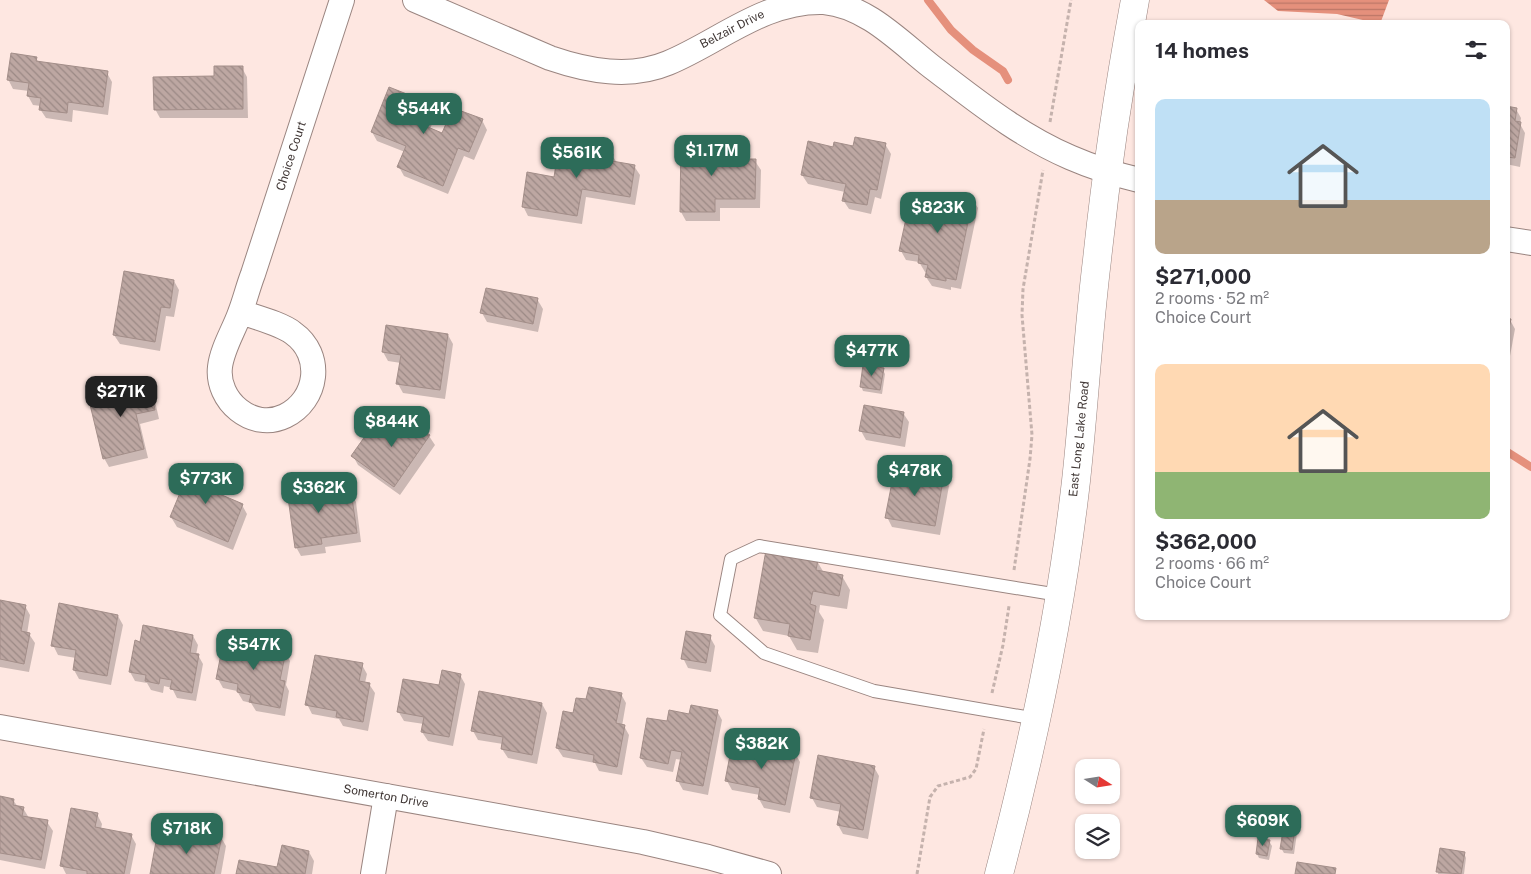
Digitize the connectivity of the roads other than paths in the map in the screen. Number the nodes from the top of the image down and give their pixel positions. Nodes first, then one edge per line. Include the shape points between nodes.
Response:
1 (342, 0) edge
2 (415, 0) edge
3 (1135, 0) edge
4 (1107, 172) junction
5 (1135, 179) edge
6 (1510, 240) edge
7 (1531, 243) edge
8 (241, 312) junction
9 (1059, 594) junction
10 (1037, 719) junction
11 (0, 727) edge
12 (386, 796) junction
13 (372, 874) edge
14 (769, 874) edge
15 (999, 874) edge

1 - 8 street, Choice Court
2 - 4 street, Belzair Drive via 563,62 598,70 628,72 668,63 776,8 810,1 843,6 892,33 952,82 1034,140 1075,161
3 - 4 main road, East Long Lake Road
4 - 5 street, Belzair Drive
4 - 9 main road, East Long Lake Road via 1076,482
6 - 7 street
8 - 8 street, Choice Court via 220,366 226,397 237,410 251,417 267,420 282,417 296,410 313,385 311,355 292,332
9 - 10 main road, East Long Lake Road
9 - 10 lane via 759,546 731,559 720,615 764,653 874,691
10 - 15 main road, East Long Lake Road
11 - 12 street, Somerton Drive
12 - 13 street
12 - 14 street, Somerton Drive via 643,842

